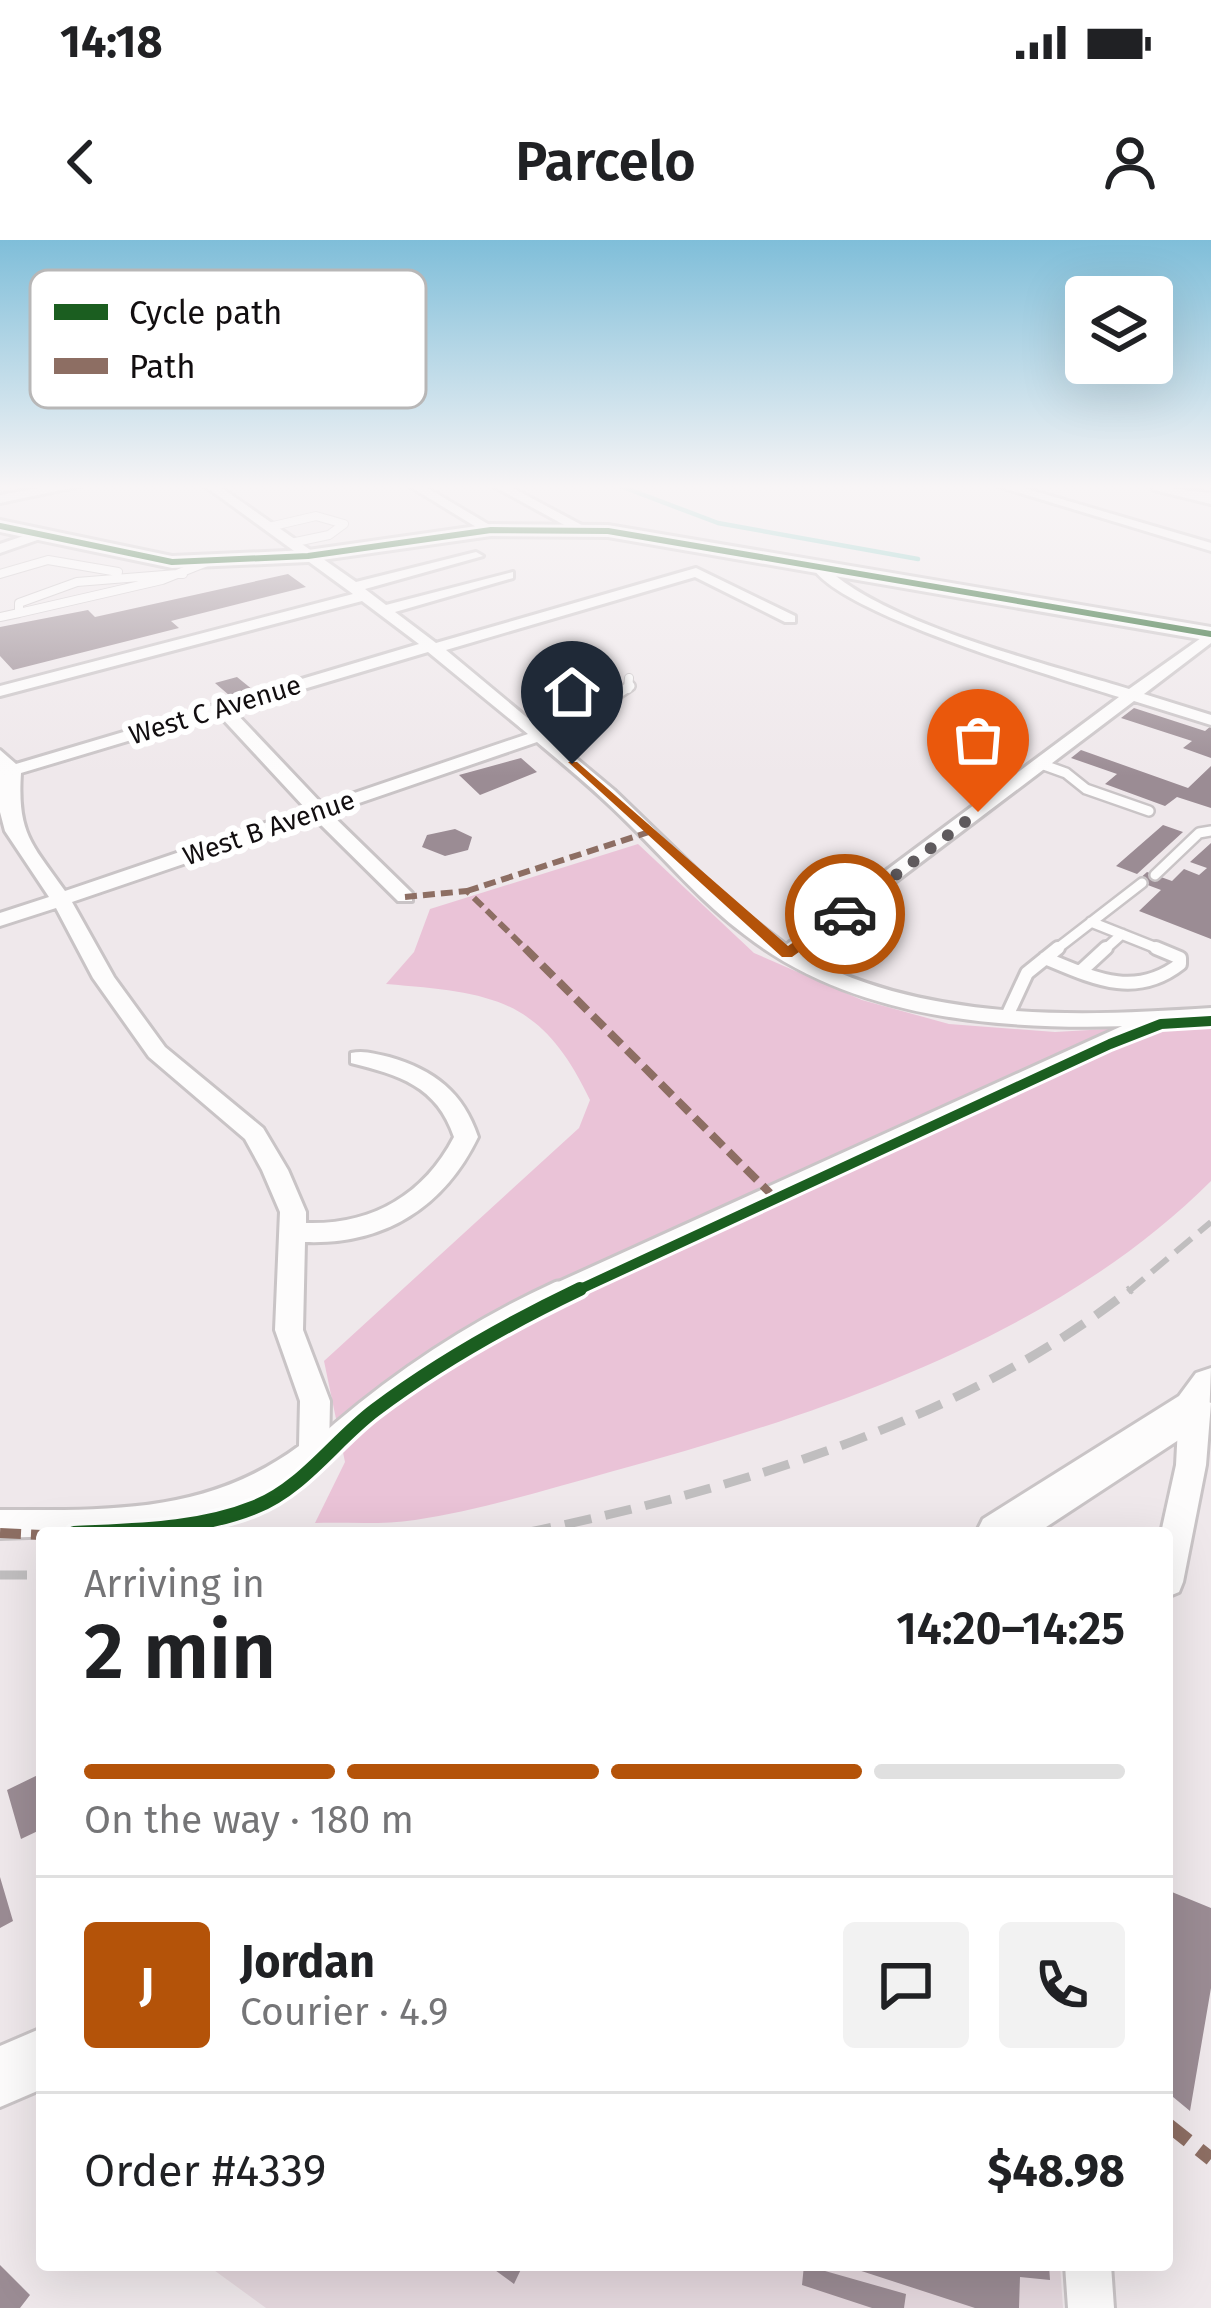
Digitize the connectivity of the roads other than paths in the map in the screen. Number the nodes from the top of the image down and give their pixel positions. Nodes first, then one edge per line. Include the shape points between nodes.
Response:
1 (94, 583) edge
2 (147, 583) edge
3 (344, 583) edge
4 (388, 583) edge
5 (482, 583) edge
6 (660, 583) edge
7 (717, 583) edge
8 (831, 583) edge
9 (918, 583) edge
10 (357, 592) junction
11 (385, 610) junction
12 (19, 613) junction
13 (0, 617) edge
14 (790, 619) dead end
15 (1211, 635) edge
16 (432, 648) junction
17 (629, 678) dead end
18 (0, 691) edge
19 (1133, 694) junction
20 (221, 708) junction
21 (1211, 720) edge
22 (530, 730) junction
23 (1041, 764) junction
24 (4, 767) edge
25 (1149, 811) dead end
26 (319, 812) junction
27 (1211, 831) edge
28 (1155, 874) dead end
29 (1142, 883) dead end
30 (405, 897) dead end
31 (61, 899) junction
32 (0, 920) edge
33 (1091, 922) junction
34 (1122, 934) junction
35 (787, 954) junction
36 (1045, 958) junction
37 (1080, 972) junction
38 (1163, 1015) junction
39 (1211, 1015) edge
40 (1007, 1016) junction
41 (359, 1058) dead end
42 (291, 1232) junction
43 (1205, 1404) edge
44 (314, 1452) junction
45 (0, 1523) edge
46 (1009, 1527) edge
47 (1173, 1553) edge
48 (36, 2061) edge
49 (0, 2077) edge
50 (1088, 2271) edge
51 (1091, 2308) edge

1 - 12 lane via 39,594 19,604
2 - 12 lane
3 - 10 street
4 - 10 street
5 - 11 street
6 - 16 street, West C Avenue
7 - 14 street, West C Avenue
8 - 19 street via 906,620
9 - 15 street
10 - 11 street
10 - 18 street
11 - 16 street
12 - 13 lane
15 - 19 street
16 - 20 street, West C Avenue
16 - 22 street
17 - 22 lane via 630,688 610,699
19 - 21 street
19 - 23 street
20 - 24 street, West C Avenue
20 - 26 street
22 - 26 street, West B Avenue
22 - 35 street
23 - 25 lane
23 - 35 street
24 - 31 street via 14,831
26 - 30 street
26 - 31 street, West B Avenue
27 - 28 lane via 1198,833
29 - 33 lane
31 - 32 street, West B Avenue
31 - 42 street via 157,1052 254,1134 293,1212
33 - 34 lane
33 - 36 lane
34 - 37 lane
34 - 37 lane via 1180,964 1159,983 1140,985 1100,983
35 - 40 street via 902,999
36 - 37 lane
36 - 40 lane via 1027,973
38 - 39 street
38 - 40 street
38 - 44 lane via 512,1310 369,1402
41 - 42 street via 399,1065 447,1095 466,1137 455,1166 436,1190 367,1228
42 - 44 street via 289,1330 315,1401
43 - 46 street
43 - 47 street
44 - 45 street via 281,1481 214,1510 101,1524
48 - 49 street
50 - 51 street

